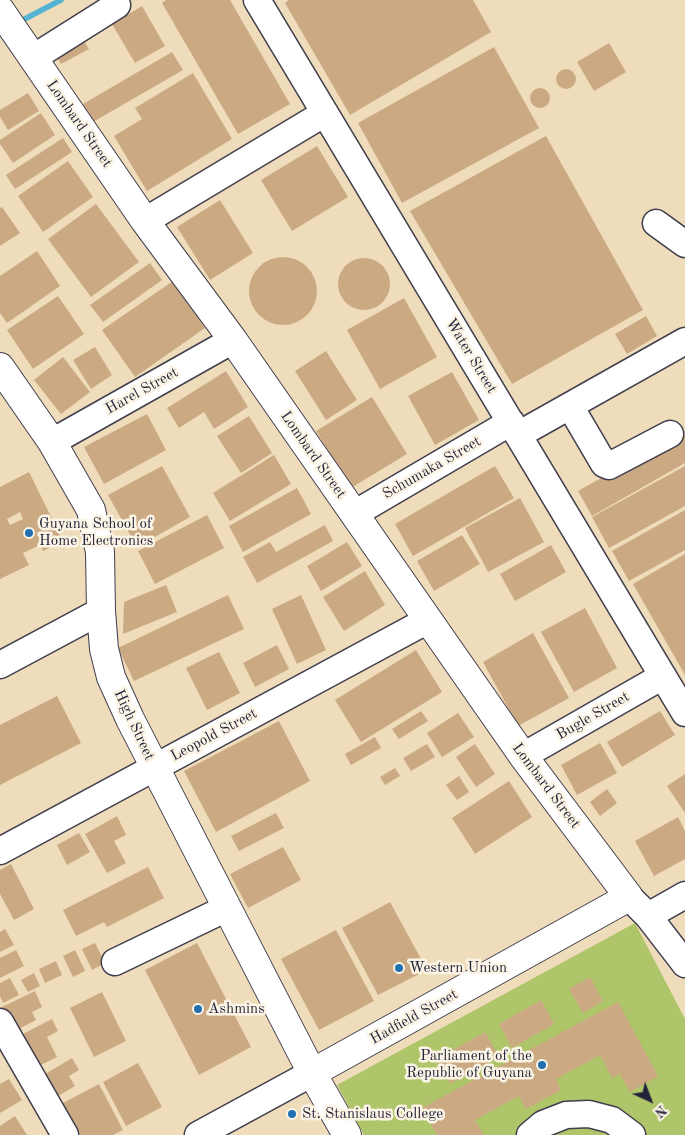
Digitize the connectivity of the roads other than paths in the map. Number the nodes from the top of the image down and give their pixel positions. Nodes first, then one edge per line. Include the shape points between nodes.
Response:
1 (257, 0) edge
2 (117, 5) dead end
3 (0, 10) edge
4 (33, 58) junction
5 (325, 113) junction
6 (145, 221) junction
7 (656, 223) dead end
8 (685, 244) edge
9 (232, 340) junction
10 (685, 341) edge
11 (0, 367) edge
12 (570, 406) junction
13 (514, 429) junction
14 (670, 434) dead end
15 (52, 442) junction
16 (354, 514) junction
17 (101, 611) junction
18 (428, 620) junction
19 (0, 665) edge
20 (663, 676) junction
21 (685, 713) edge
22 (523, 756) junction
23 (154, 768) junction
24 (0, 850) edge
25 (685, 895) edge
26 (629, 897) junction
27 (227, 908) junction
28 (648, 916) junction
29 (116, 962) dead end
30 (685, 964) edge
31 (0, 1022) edge
32 (312, 1073) junction
33 (64, 1135) edge
34 (198, 1135) edge
35 (347, 1135) edge
36 (530, 1135) edge
37 (632, 1135) edge

1 - 5 street, Water Street
2 - 4 street
3 - 4 main road, Lombard Street
4 - 6 main road, Lombard Street
5 - 6 street
5 - 13 street, Water Street
6 - 9 main road, Lombard Street
7 - 8 street
9 - 15 street, Harel Street
9 - 16 main road, Lombard Street
10 - 12 street, Schumaka Street
11 - 15 main road, High Street
12 - 13 street, Schumaka Street
12 - 14 street via 604,464 609,466
13 - 16 street, Schumaka Street
13 - 20 street, Water Street
15 - 17 main road, High Street via 91,510 100,552
16 - 18 main road, Lombard Street
17 - 19 street
17 - 23 main road, High Street via 104,649 111,677
18 - 22 main road, Lombard Street
18 - 23 street, Leopold Street
20 - 21 street, Water Street
20 - 22 street, Bugle Street
22 - 26 main road, Lombard Street
23 - 24 street, Leopold Street
23 - 27 main road, High Street
25 - 28 street
26 - 28 street
26 - 32 main road, Hadfield Street
27 - 29 street
27 - 32 main road, High Street
28 - 30 street
31 - 33 street
32 - 34 street, Hadfield Street
32 - 35 main road, High Street
36 - 37 street via 543,1124 566,1115 589,1114 612,1120

